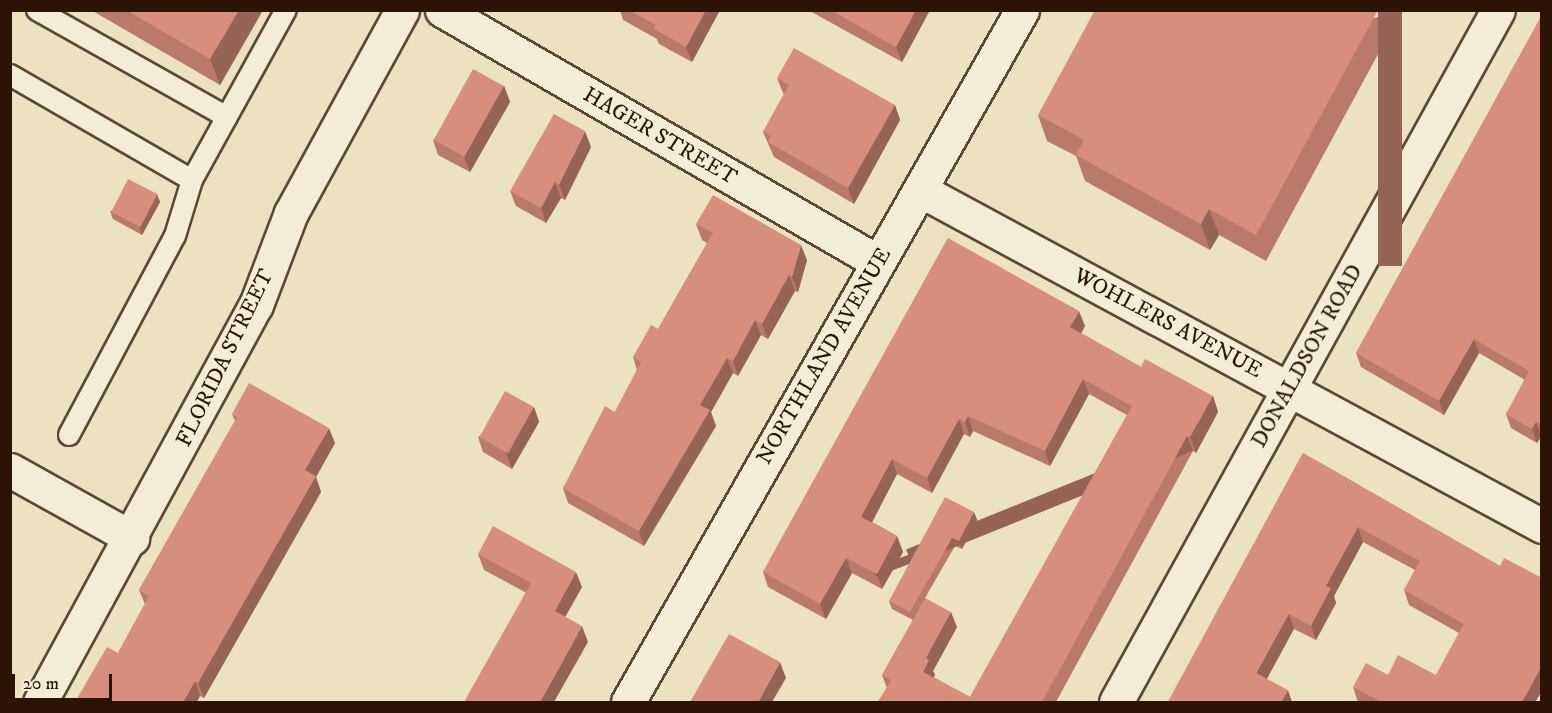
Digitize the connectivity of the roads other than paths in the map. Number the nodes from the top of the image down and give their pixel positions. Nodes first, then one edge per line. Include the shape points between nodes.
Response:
1 (37, 10) edge
2 (286, 10) edge
3 (402, 10) edge
4 (442, 10) edge
5 (1022, 10) edge
6 (1498, 10) edge
7 (10, 75) edge
8 (227, 117) junction
9 (192, 180) junction
10 (920, 190) junction
11 (878, 262) junction
12 (1288, 388) junction
13 (69, 435) dead end
14 (10, 470) edge
15 (1542, 526) edge
16 (132, 538) junction
17 (40, 702) edge
18 (628, 702) edge
19 (1116, 702) edge

1 - 8 lane
2 - 8 lane
3 - 16 street, FLORIDA STREET via 291,213 256,305
4 - 11 street, HAGER STREET
5 - 10 street, NORTHLAND AVENUE
6 - 12 street, DONALDSON ROAD
7 - 9 lane
8 - 9 lane
9 - 13 lane via 175,236
10 - 11 street, NORTHLAND AVENUE
10 - 12 street, WOHLERS AVENUE
11 - 18 street, NORTHLAND AVENUE
12 - 15 street, WOHLERS AVENUE
12 - 19 street, DONALDSON ROAD
14 - 16 street
16 - 17 street, FLORIDA STREET

